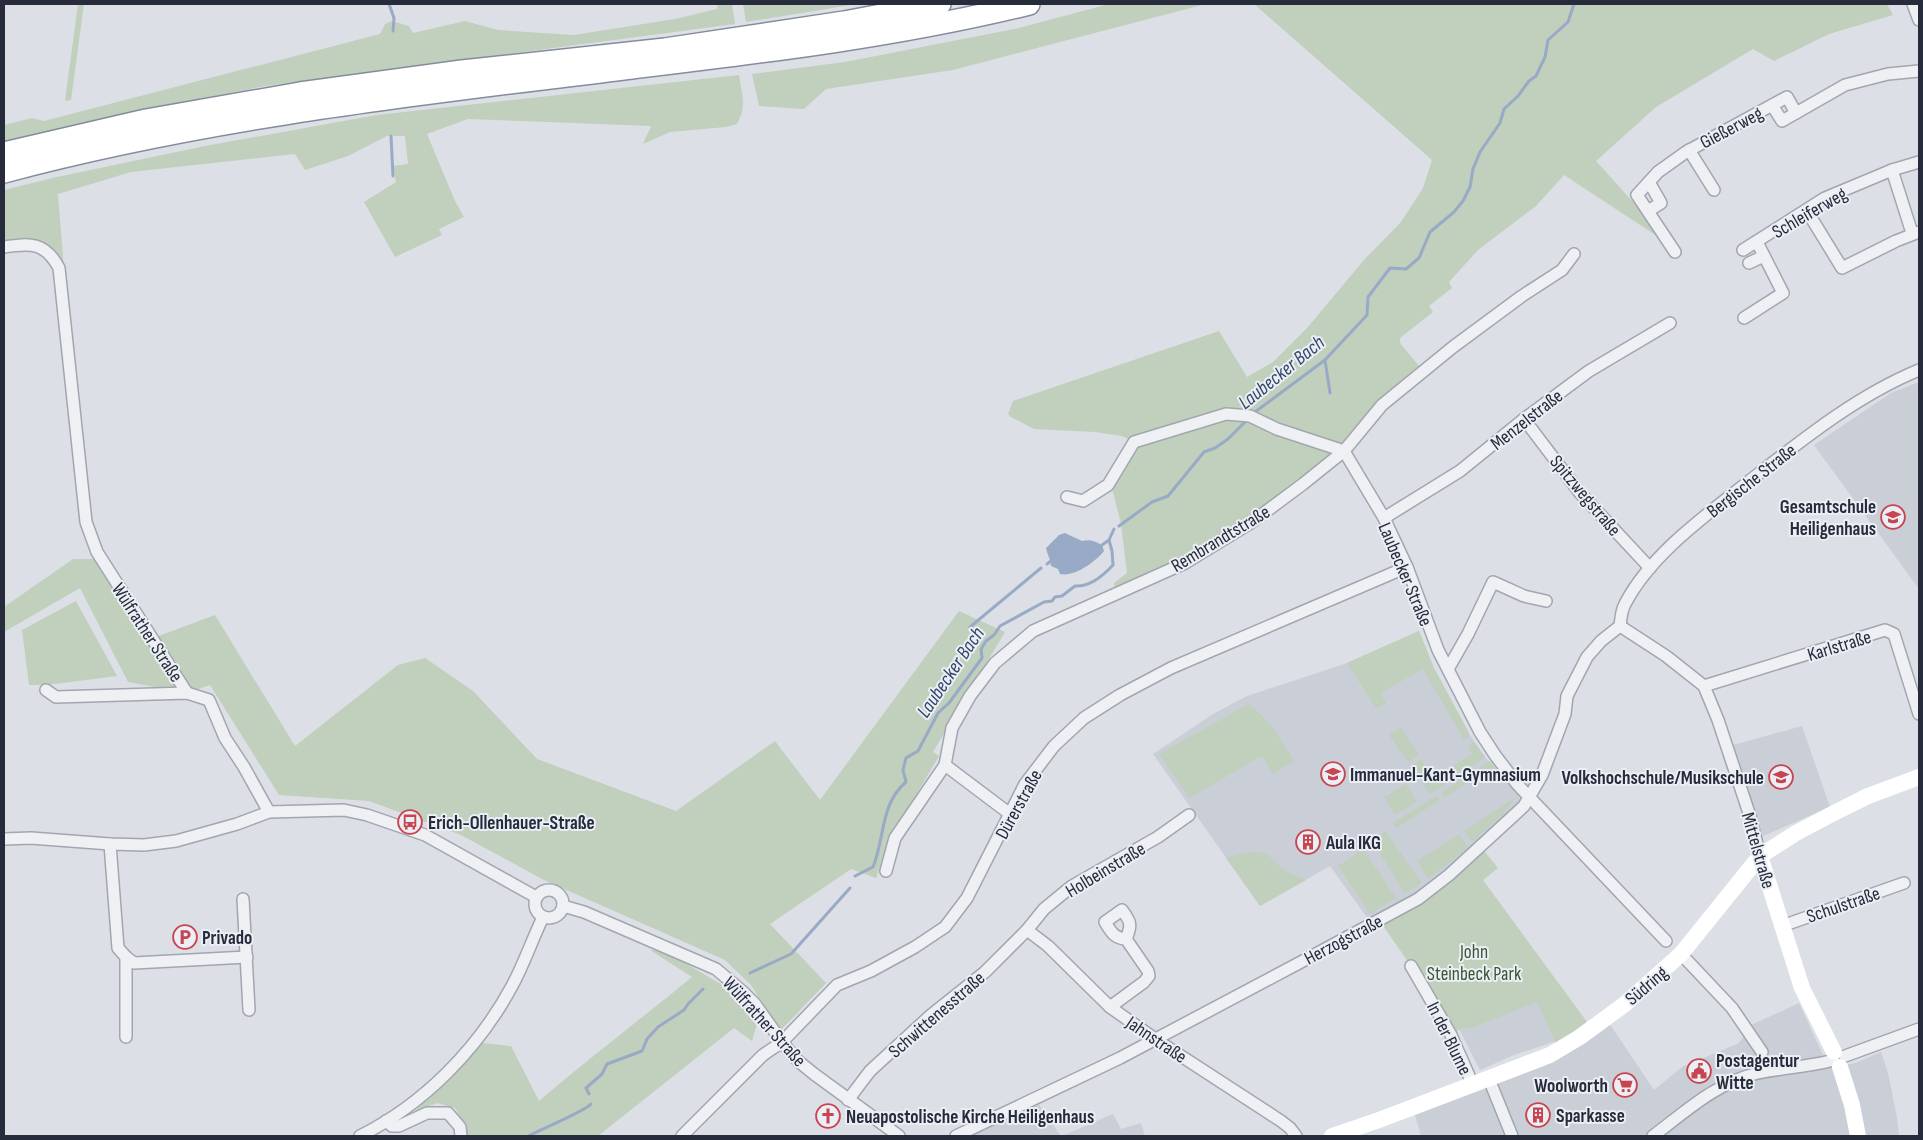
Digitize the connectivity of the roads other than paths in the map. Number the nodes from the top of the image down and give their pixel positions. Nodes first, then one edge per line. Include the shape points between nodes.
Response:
1 (940, 4) edge
2 (1029, 4) edge
3 (1913, 4) edge
4 (1919, 20) edge
5 (1919, 70) edge
6 (1772, 105) junction
7 (1796, 113) junction
8 (1689, 150) junction
9 (4, 153) edge
10 (1919, 162) edge
11 (1892, 170) junction
12 (4, 172) edge
13 (1649, 182) junction
14 (1714, 190) dead end
15 (1648, 211) junction
16 (1807, 211) junction
17 (1916, 233) edge
18 (1757, 242) junction
19 (4, 247) edge
20 (1742, 250) dead end
21 (1675, 252) dead end
22 (1574, 254) dead end
23 (1764, 256) junction
24 (1749, 263) dead end
25 (1744, 318) dead end
26 (1670, 323) dead end
27 (1919, 370) edge
28 (1524, 419) junction
29 (1344, 451) junction
30 (1067, 498) dead end
31 (1384, 518) junction
32 (1407, 567) junction
33 (1650, 568) junction
34 (1546, 601) dead end
35 (1620, 626) junction
36 (1448, 668) junction
37 (1704, 686) junction
38 (46, 690) dead end
39 (188, 693) junction
40 (1919, 714) edge
41 (945, 765) junction
42 (1919, 777) edge
43 (1530, 796) junction
44 (269, 812) junction
45 (1010, 814) junction
46 (1189, 815) dead end
47 (4, 839) edge
48 (110, 844) junction
49 (1760, 856) junction
50 (886, 871) dead end
51 (1904, 882) dead end
52 (536, 897) junction
53 (243, 899) dead end
54 (563, 906) junction
55 (543, 917) junction
56 (1782, 926) junction
57 (1027, 930) junction
58 (1126, 939) dead end
59 (1666, 941) dead end
60 (1681, 954) junction
61 (126, 957) junction
62 (247, 957) junction
63 (1411, 966) dead end
64 (1110, 1006) junction
65 (249, 1010) dead end
66 (1919, 1029) edge
67 (126, 1037) dead end
68 (1155, 1039) junction
69 (782, 1042) junction
70 (1762, 1052) dead end
71 (1837, 1059) junction
72 (1489, 1079) junction
73 (1473, 1085) junction
74 (848, 1100) junction
75 (386, 1121) junction
76 (360, 1136) edge
77 (462, 1136) edge
78 (682, 1136) edge
79 (899, 1136) edge
80 (956, 1136) edge
81 (1296, 1136) edge
82 (1332, 1136) edge
83 (1512, 1136) edge
84 (1653, 1136) edge
85 (1858, 1136) edge

1 - 9 highway via 665,49 300,93 146,120
2 - 12 highway via 757,53 299,112 152,137
3 - 4 street
5 - 7 street, Gießerweg via 1845,85
6 - 7 street, Gießerweg via 1782,121
6 - 7 street, Gießerweg via 1787,97
6 - 8 street, Gießerweg
8 - 13 street, Gießerweg
8 - 14 street, Gießerweg
10 - 11 street, Schleiferweg
11 - 16 street, Schleiferweg via 1825,198
11 - 17 street
13 - 15 street, Gießerweg via 1637,195
13 - 15 street via 1661,202
15 - 21 street, Gießerweg
16 - 17 street via 1842,268
16 - 18 street, Schleiferweg
18 - 20 street, Schleiferweg
18 - 23 street, Schleiferweg
19 - 39 street, Wülfrather Straße via 40,247 52,254 59,268 86,522 97,552
22 - 29 street, Rembrandtstraße via 1562,270 1453,347 1382,405
23 - 24 street, Schleiferweg
23 - 25 street, Schleiferweg via 1784,293
26 - 28 street, Menzelstraße via 1589,371
27 - 33 street, Bergische Straße via 1866,396 1800,442 1702,518
28 - 31 street, Menzelstraße via 1460,471
28 - 33 street, Spitzwegstraße via 1580,493
29 - 30 street via 1277,429 1250,416 1226,414 1134,442 1108,485 1083,500
29 - 31 street, Laubecker Straße
29 - 41 street, Rembrandtstraße via 1252,522 1185,563 1033,631 995,663 970,696 952,728
31 - 32 street, Laubecker Straße
32 - 36 street, Laubecker Straße
32 - 45 street, Dürerstraße via 1171,668 1120,695 1084,718 1054,746 1025,784
33 - 35 street, Bergische Straße via 1624,606
34 - 36 street via 1524,596 1493,582
35 - 37 street, Mittelstraße
35 - 43 street, Herzogstraße via 1586,657 1567,696 1565,714 1542,775
36 - 43 street, Laubecker Straße via 1480,732 1517,784
37 - 40 street, Karlstraße via 1885,630 1894,634
37 - 49 street, Mittelstraße via 1750,816
38 - 39 street via 56,698
39 - 44 street, Wülfrather Straße via 209,700 225,738
41 - 45 street
41 - 50 street via 895,838
42 - 49 street, Südring via 1868,796 1796,833
43 - 59 street, Laubecker Straße
43 - 68 street, Herzogstraße via 1510,820 1450,875 1418,898
44 - 48 street via 176,841 144,845
44 - 52 street via 344,810 367,815 425,835
45 - 69 street, Dürerstraße via 967,898 945,927 871,971 836,985
46 - 57 street, Holbeinstraße via 1158,837 1072,886 1044,909
47 - 48 street
48 - 61 street via 118,948
49 - 56 street, Mittelstraße
49 - 60 street, Südring
51 - 56 street, Schulstraße
52 - 54 street via 541,892 554,890 562,899
52 - 55 street via 535,908
53 - 62 street
54 - 55 street via 556,916
54 - 69 street, Wülfrather Straße via 716,969 755,1004
55 - 75 street via 513,985 491,1023 438,1082
56 - 71 street, Mittelstraße via 1804,992
57 - 64 street, Jahnstraße
57 - 74 street, Schwittenesstraße via 985,972 931,1015 870,1072
58 - 64 street via 1149,976
60 - 70 street via 1732,1008
60 - 72 street, Südring via 1625,1004 1580,1037 1550,1056
61 - 62 street via 134,963
61 - 67 street
62 - 65 street
63 - 73 street, In der Blume via 1451,1035
64 - 68 street, Jahnstraße
66 - 71 street
68 - 80 street, Herzogstraße
68 - 81 street, Jahnstraße via 1281,1121
69 - 74 street, Wülfrather Straße via 809,1070
69 - 78 street, Dürerstraße via 763,1055
71 - 84 street via 1758,1073 1729,1084
71 - 85 street, Mittelstraße
72 - 73 street, Südring
72 - 83 street, In der Blume
73 - 82 street, Südring
74 - 79 street, Wülfrather Straße
75 - 76 street
75 - 77 street via 392,1126 399,1126 427,1112 448,1112 460,1127

